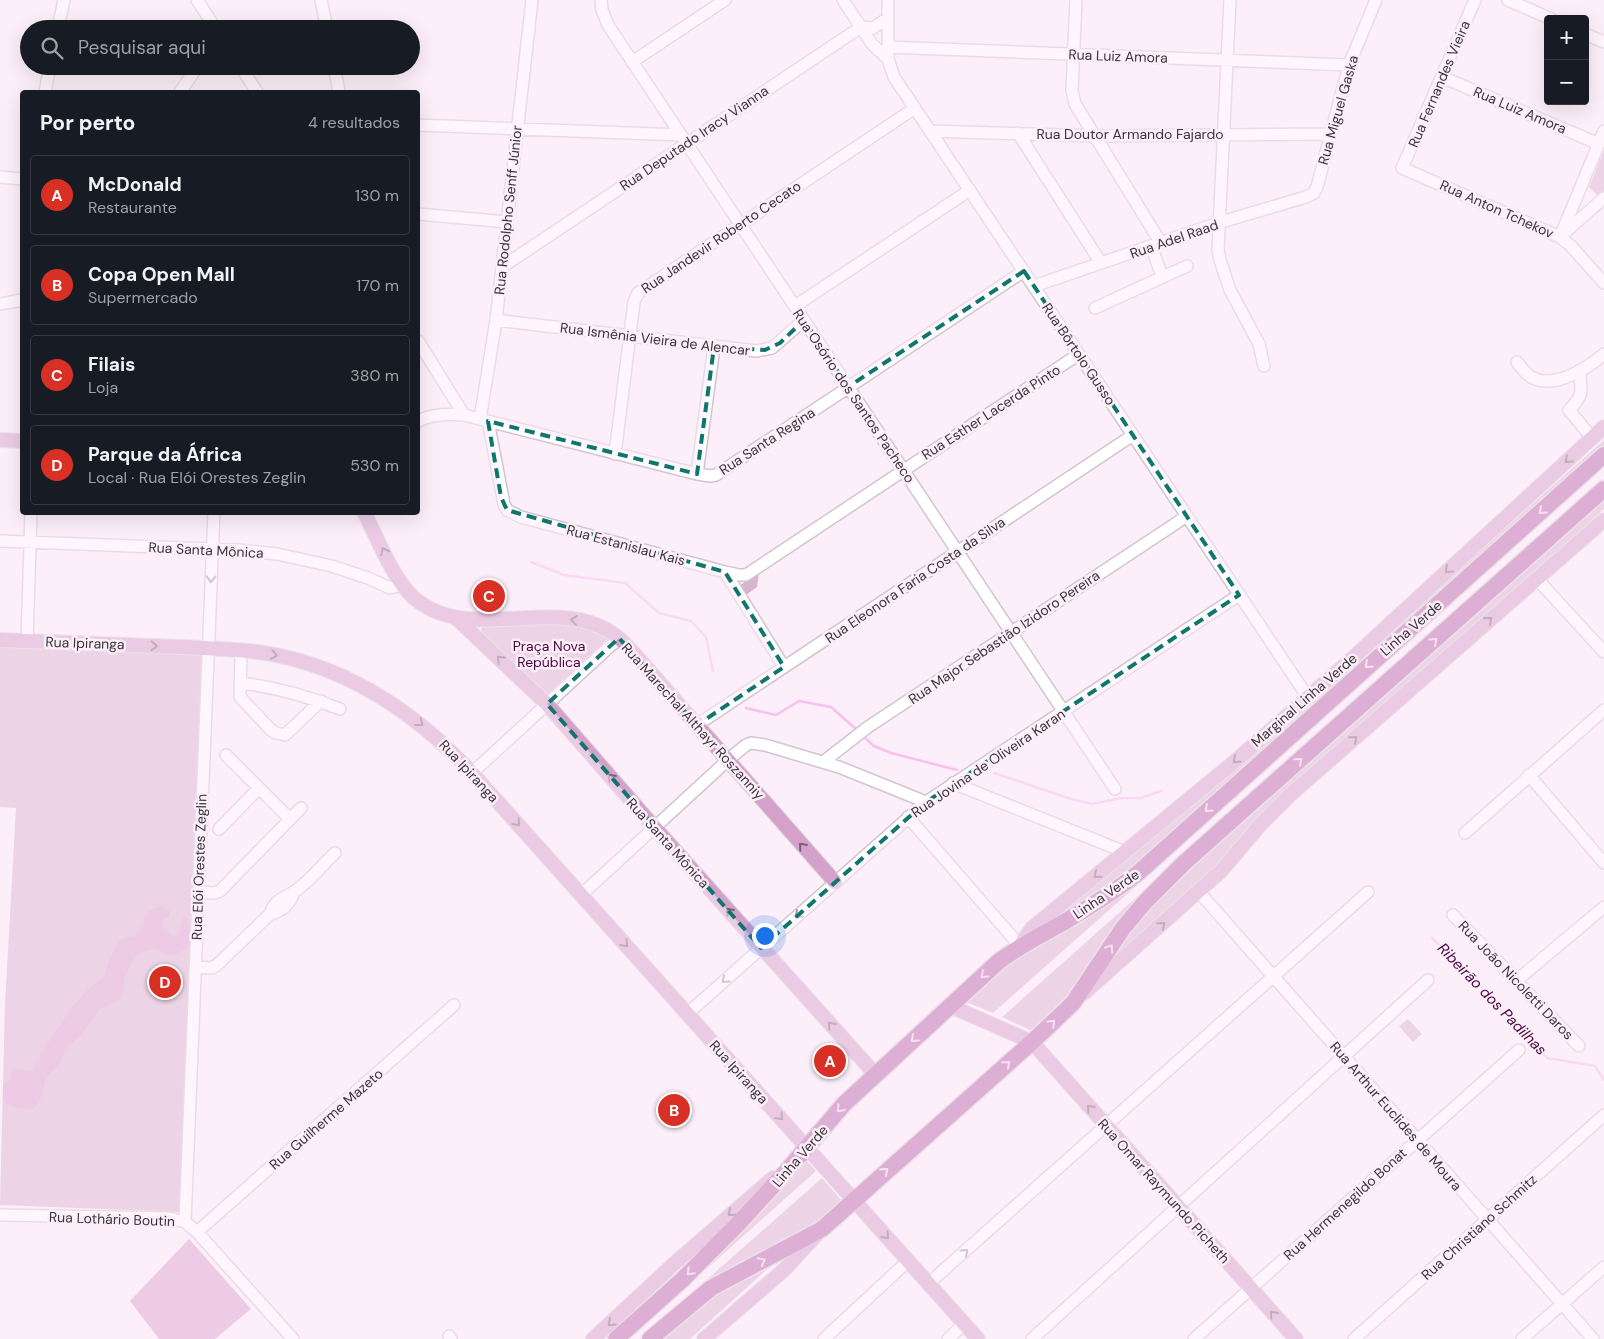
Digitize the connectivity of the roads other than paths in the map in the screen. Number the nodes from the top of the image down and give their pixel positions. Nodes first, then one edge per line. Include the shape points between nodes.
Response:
1 (64, 0) edge
2 (197, 0) edge
3 (321, 0) edge
4 (532, 0) edge
5 (601, 0) edge
6 (725, 0) edge
7 (843, 0) edge
8 (888, 0) edge
9 (1076, 0) edge
10 (1230, 0) edge
11 (1376, 0) edge
12 (1475, 0) edge
13 (1508, 0) edge
14 (1544, 16) edge
15 (888, 18) junction
16 (60, 20) edge
17 (210, 20) edge
18 (325, 20) edge
19 (861, 27) junction
20 (1589, 36) edge
21 (1604, 42) edge
22 (888, 47) junction
23 (1074, 54) junction
24 (888, 59) junction
25 (1226, 60) junction
26 (632, 62) junction
27 (1349, 65) junction
28 (48, 75) edge
29 (192, 75) edge
30 (246, 75) edge
31 (336, 75) edge
32 (1442, 77) junction
33 (44, 90) edge
34 (181, 90) edge
35 (256, 90) edge
36 (339, 90) edge
37 (915, 108) junction
38 (420, 125) edge
39 (518, 129) junction
40 (930, 130) junction
41 (1604, 131) edge
42 (1018, 133) junction
43 (1331, 134) junction
44 (1223, 135) junction
45 (1094, 136) junction
46 (684, 139) junction
47 (1599, 144) junction
48 (1402, 168) joint
49 (0, 177) edge
50 (20, 179) edge
51 (970, 190) junction
52 (1580, 190) junction
53 (1314, 193) joint
54 (1600, 202) edge
55 (420, 214) edge
56 (507, 222) junction
57 (1218, 223) junction
58 (740, 224) junction
59 (1560, 237) junction
60 (1156, 244) junction
61 (1102, 263) junction
62 (1187, 266) dead end
63 (502, 267) junction
64 (1024, 272) junction
65 (1162, 276) junction
66 (1604, 284) edge
67 (1034, 286) junction
68 (20, 300) edge
69 (0, 304) edge
70 (795, 306) junction
71 (1095, 308) dead end
72 (496, 320) junction
73 (804, 320) junction
74 (630, 336) junction
75 (420, 343) edge
76 (714, 347) junction
77 (1079, 354) junction
78 (1604, 354) edge
79 (1517, 362) dead end
80 (1264, 366) dead end
81 (1579, 371) junction
82 (848, 387) junction
83 (464, 415) junction
84 (420, 420) edge
85 (484, 420) junction
86 (1604, 427) edge
87 (1133, 435) junction
88 (1592, 438) junction
89 (0, 440) edge
90 (20, 441) edge
91 (616, 454) junction
92 (1604, 455) edge
93 (904, 470) junction
94 (697, 474) junction
95 (1604, 489) edge
96 (31, 515) edge
97 (214, 515) edge
98 (365, 515) edge
99 (1187, 516) junction
100 (1604, 520) edge
101 (0, 541) edge
102 (30, 542) junction
103 (212, 549) junction
104 (958, 552) junction
105 (726, 572) junction
106 (1537, 579) junction
107 (394, 583) junction
108 (1240, 595) junction
109 (455, 617) junction
110 (1011, 632) junction
111 (619, 638) junction
112 (0, 640) edge
113 (27, 641) junction
114 (208, 648) junction
115 (241, 650) junction
116 (1604, 652) edge
117 (784, 667) junction
118 (241, 682) junction
119 (1307, 696) junction
120 (321, 701) junction
121 (547, 704) junction
122 (340, 709) dead end
123 (1604, 710) edge
124 (1063, 711) junction
125 (697, 725) junction
126 (226, 755) dead end
127 (728, 760) junction
128 (823, 762) junction
129 (472, 773) junction
130 (1529, 775) junction
131 (953, 783) junction
132 (259, 788) junction
133 (1115, 789) dead end
134 (926, 802) junction
135 (301, 808) dead end
136 (908, 818) junction
137 (290, 819) junction
138 (654, 827) junction
139 (219, 829) dead end
140 (1466, 833) dead end
141 (1125, 852) junction
142 (335, 854) dead end
143 (1604, 863) edge
144 (834, 882) junction
145 (198, 892) junction
146 (1199, 892) junction
147 (1368, 892) dead end
148 (581, 894) junction
149 (1604, 907) edge
150 (1453, 915) dead end
151 (1020, 946) junction
152 (761, 948) junction
153 (195, 967) junction
154 (1274, 976) junction
155 (1428, 980) dead end
156 (1516, 980) junction
157 (1072, 1003) junction
158 (454, 1005) dead end
159 (950, 1006) junction
160 (687, 1014) junction
161 (1032, 1042) junction
162 (1579, 1046) dead end
163 (1519, 1050) dead end
164 (1344, 1056) junction
165 (875, 1074) junction
166 (1604, 1115) edge
167 (1106, 1126) junction
168 (1417, 1140) junction
169 (806, 1147) junction
170 (795, 1160) junction
171 (853, 1200) junction
172 (1178, 1207) junction
173 (0, 1215) edge
174 (1487, 1219) junction
175 (185, 1222) junction
176 (822, 1229) junction
177 (197, 1232) junction
178 (908, 1261) junction
179 (1604, 1267) edge
180 (928, 1284) junction
181 (1250, 1288) junction
182 (1562, 1304) junction
183 (964, 1324) junction
184 (293, 1339) edge
185 (593, 1339) edge
186 (616, 1339) edge
187 (650, 1339) edge
188 (704, 1339) edge
189 (824, 1339) edge
190 (948, 1339) edge
191 (978, 1339) edge
192 (1032, 1339) edge
193 (1194, 1339) edge
194 (1296, 1339) edge
195 (1354, 1339) edge
196 (1522, 1339) edge
197 (1593, 1339) edge

1 - 16 street
2 - 17 street
3 - 18 street
4 - 39 street, Rua Rodolpho Senff Júnior
5 - 26 street, Rua Osório dos Santos Pacheco via 608,25
6 - 26 street
7 - 19 street
8 - 15 street, Rua Bôrtolo Gusso
9 - 23 street
10 - 25 street
11 - 27 street, Rua Miguel Gaska
12 - 32 street, Rua Fernandes Vieira
13 - 14 street
15 - 19 street, Rua Deputado Iracy Vianna via 873,28
15 - 22 street, Rua Bôrtolo Gusso
19 - 24 street via 876,49
19 - 46 street, Rua Deputado Iracy Vianna
20 - 21 street
22 - 23 street, Rua Luiz Amora
22 - 24 street, Rua Bôrtolo Gusso
23 - 25 street, Rua Luiz Amora
23 - 45 street via 1073,96
24 - 37 street, Rua Bôrtolo Gusso via 891,71
25 - 27 street, Rua Luiz Amora
25 - 44 street
26 - 46 street, Rua Osório dos Santos Pacheco
27 - 43 street, Rua Miguel Gaska
28 - 33 street
29 - 34 street
30 - 35 street
31 - 36 street
32 - 47 street, Rua Luiz Amora
32 - 48 street, Rua Fernandes Vieira
37 - 40 street, Rua Bôrtolo Gusso
37 - 58 street, Rua Jandevir Roberto Cecato
38 - 39 street
39 - 46 street
39 - 56 street, Rua Rodolpho Senff Júnior
40 - 42 street, Rua Doutor Armando Fajardo
40 - 51 street, Rua Bôrtolo Gusso
41 - 47 street
42 - 45 street, Rua Doutor Armando Fajardo
42 - 61 street
43 - 44 street, Rua Doutor Armando Fajardo
43 - 53 street, Rua Miguel Gaska
44 - 45 street, Rua Doutor Armando Fajardo
44 - 57 street
45 - 60 street
46 - 58 street, Rua Osório dos Santos Pacheco
46 - 63 street, Rua Deputado Iracy Vianna
47 - 52 street
48 - 59 street, Rua Anton Tchekov
49 - 50 street
51 - 64 street, Rua Bôrtolo Gusso
51 - 70 street
52 - 54 street via 1584,196
52 - 59 street
53 - 57 street, Rua Adel Raad
54 - 59 street
55 - 56 street
56 - 63 street, Rua Rodolpho Senff Júnior
57 - 60 street, Rua Adel Raad
57 - 80 street via 1218,249 1224,273 1259,344
58 - 70 street, Rua Osório dos Santos Pacheco
58 - 74 street, Rua Jandevir Roberto Cecato via 641,290 635,297
59 - 66 street, Rua Anton Tchekov
60 - 61 street, Rua Adel Raad
60 - 65 street
61 - 67 street, Rua Adel Raad
62 - 65 street
63 - 72 street, Rua Rodolpho Senff Júnior
64 - 67 street, Rua Bôrtolo Gusso
64 - 82 street, Rua Santa Regina
65 - 71 street
67 - 77 street, Rua Bôrtolo Gusso
68 - 69 street
70 - 73 street, Rua Osório dos Santos Pacheco
72 - 74 street, Rua Ismênia Vieira de Alencar
72 - 85 street, Rua Rodolpho Senff Júnior
73 - 76 street, Rua Ismênia Vieira de Alencar via 780,343 765,350
73 - 82 street, Rua Osório dos Santos Pacheco
74 - 76 street, Rua Ismênia Vieira de Alencar
74 - 91 street, Rua Jandevir Roberto Cecato
75 - 83 street
76 - 94 street
77 - 87 street, Rua Bôrtolo Gusso
77 - 93 street, Rua Esther Lacerda Pinto
78 - 81 street
79 - 81 street via 1529,376 1545,382
81 - 88 street via 1582,393 1569,410
82 - 93 street, Rua Osório dos Santos Pacheco
82 - 94 street, Rua Santa Regina via 716,474
83 - 84 street, Rua Santa Regina via 436,415
83 - 85 street, Rua Santa Regina
85 - 91 street, Rua Santa Regina
85 - 105 street, Rua Estanislau Kais via 501,497 507,510 513,514
86 - 88 main road, Marginal Linha Verde
87 - 99 street, Rua Bôrtolo Gusso
87 - 104 street, Rua Eleonora Faria Costa da Silva
88 -> 119 main road, Marginal Linha Verde via 1355,656
89 - 90 main road
91 - 94 street, Rua Santa Regina
92 -> 151 highway, Linha Verde via 1138,873 1092,906
93 - 104 street, Rua Osório dos Santos Pacheco
93 - 105 street, Rua Esther Lacerda Pinto via 746,575
157 -> 95 highway, Linha Verde via 1123,928 1184,863
96 - 102 street
97 - 103 street, Rua Elói Orestes Zeglin
107 -> 98 main road, Rua Marechal Althayr Roszanniy
99 - 108 street, Rua Bôrtolo Gusso
99 - 110 street, Rua Major Sebastião Izidoro Pereira
100 - 106 main road
101 - 102 street, Rua Santa Mônica
102 - 103 street, Rua Santa Mônica
102 - 113 street
103 - 107 street, Rua Santa Mônica via 299,558
103 -> 114 street, Rua Elói Orestes Zeglin
104 - 110 street, Rua Osório dos Santos Pacheco
104 - 117 street, Rua Eleonora Faria Costa da Silva
105 - 117 street
106 - 116 street
146 -> 106 main road via 1290,795
107 - 109 main road, Rua Marechal Althayr Roszanniy via 419,601
108 - 119 street, Rua Bôrtolo Gusso
108 - 124 street, Rua Jovina de Oliveira Karan
111 -> 109 main road, Rua Marechal Althayr Roszanniy via 599,626 574,619
121 -> 109 main road, Rua Santa Mônica
110 - 124 street, Rua Osório dos Santos Pacheco
110 - 128 street, Rua Major Sebastião Izidoro Pereira via 868,726
111 - 121 street
111 - 125 main road, Rua Marechal Althayr Roszanniy
112 - 113 main road, Rua Ipiranga
113 -> 114 main road, Rua Ipiranga
114 - 115 main road, Rua Ipiranga
114 - 145 street, Rua Elói Orestes Zeglin
115 - 118 street
115 -> 129 main road, Rua Ipiranga via 301,662 370,690 430,731
117 - 125 street, Rua Eleonora Faria Costa da Silva
118 - 120 street
118 - 120 street via 240,697 271,730 287,740
119 -> 141 main road, Marginal Linha Verde via 1233,763
120 - 122 street
121 - 129 street
138 -> 121 main road, Rua Santa Mônica
123 - 130 street
124 - 131 street, Rua Jovina de Oliveira Karan
124 - 133 street, Rua Osório dos Santos Pacheco
125 - 127 main road, Rua Marechal Althayr Roszanniy
126 - 132 street
127 - 128 street via 746,745 757,743
127 - 138 street
144 -> 127 main road, Rua Marechal Althayr Roszanniy
128 - 134 street
129 -> 148 main road, Rua Ipiranga
130 - 140 street
130 - 143 street
131 - 134 street, Rua Jovina de Oliveira Karan
131 - 141 street
132 - 137 street
132 - 139 street
134 - 136 street, Rua Jovina de Oliveira Karan
135 - 137 street
136 - 144 street, Rua Jovina de Oliveira Karan
136 - 151 street
137 - 145 street via 220,891
138 - 148 street
152 -> 138 main road, Rua Santa Mônica
141 -> 151 main road, Marginal Linha Verde via 1031,929
142 - 153 street via 294,892 281,898 270,914 215,967
144 -> 152 street, Rua Jovina de Oliveira Karan
145 - 153 street, Rua Elói Orestes Zeglin
146 - 154 street, Rua Arthur Euclides de Moura
157 -> 146 main road
147 - 154 street
148 -> 160 main road, Rua Ipiranga
149 - 156 street
150 - 156 street, Rua João Nicoletti Daros
151 -> 159 highway, Linha Verde
152 -> 160 street, Rua Jovina de Oliveira Karan
165 -> 152 main road, Rua Santa Mônica
153 - 175 street, Rua Elói Orestes Zeglin
154 - 164 street, Rua Arthur Euclides de Moura
154 - 167 street
155 - 164 street
156 - 162 street, Rua João Nicoletti Daros
161 -> 157 highway, Linha Verde
158 - 177 street, Rua Guilherme Mazeto
159 - 161 main road
159 -> 165 highway, Linha Verde
160 -> 169 main road, Rua Ipiranga
167 -> 161 main road, Rua Omar Raymundo Picheth
171 -> 161 highway, Linha Verde
163 - 168 street, Rua Hermenegildo Bonat
164 - 168 street, Rua Arthur Euclides de Moura
164 - 172 street
165 -> 169 highway, Linha Verde
166 - 174 street, Rua Christiano Schmitz
167 - 172 main road, Rua Omar Raymundo Picheth
180 -> 167 street
168 - 174 street, Rua Arthur Euclides de Moura
168 - 181 street, Rua Hermenegildo Bonat
169 - 170 highway, Linha Verde
169 - 171 main road, Rua Ipiranga
170 -> 185 main road via 676,1262
170 -> 186 highway, Linha Verde via 682,1280
171 - 176 highway, Linha Verde
171 -> 178 main road, Rua Ipiranga
172 - 181 main road, Rua Omar Raymundo Picheth
172 - 192 street
173 - 175 street, Rua Lothário Boutin via 157,1218
174 - 182 street, Rua Arthur Euclides de Moura
174 - 195 street, Rua Christiano Schmitz
175 - 177 street, Rua Lothário Boutin
187 -> 176 highway, Linha Verde via 711,1288
176 - 188 main road via 785,1269
177 - 184 street, Rua Lothário Boutin
178 - 180 main road, Rua Ipiranga
178 - 189 street
179 - 182 street
180 - 183 main road, Rua Ipiranga
181 - 193 street, Rua Hermenegildo Bonat
194 -> 181 main road, Rua Omar Raymundo Picheth
182 - 196 street
182 - 197 street, Rua Arthur Euclides de Moura
183 - 190 street
183 - 191 main road, Rua Ipiranga

